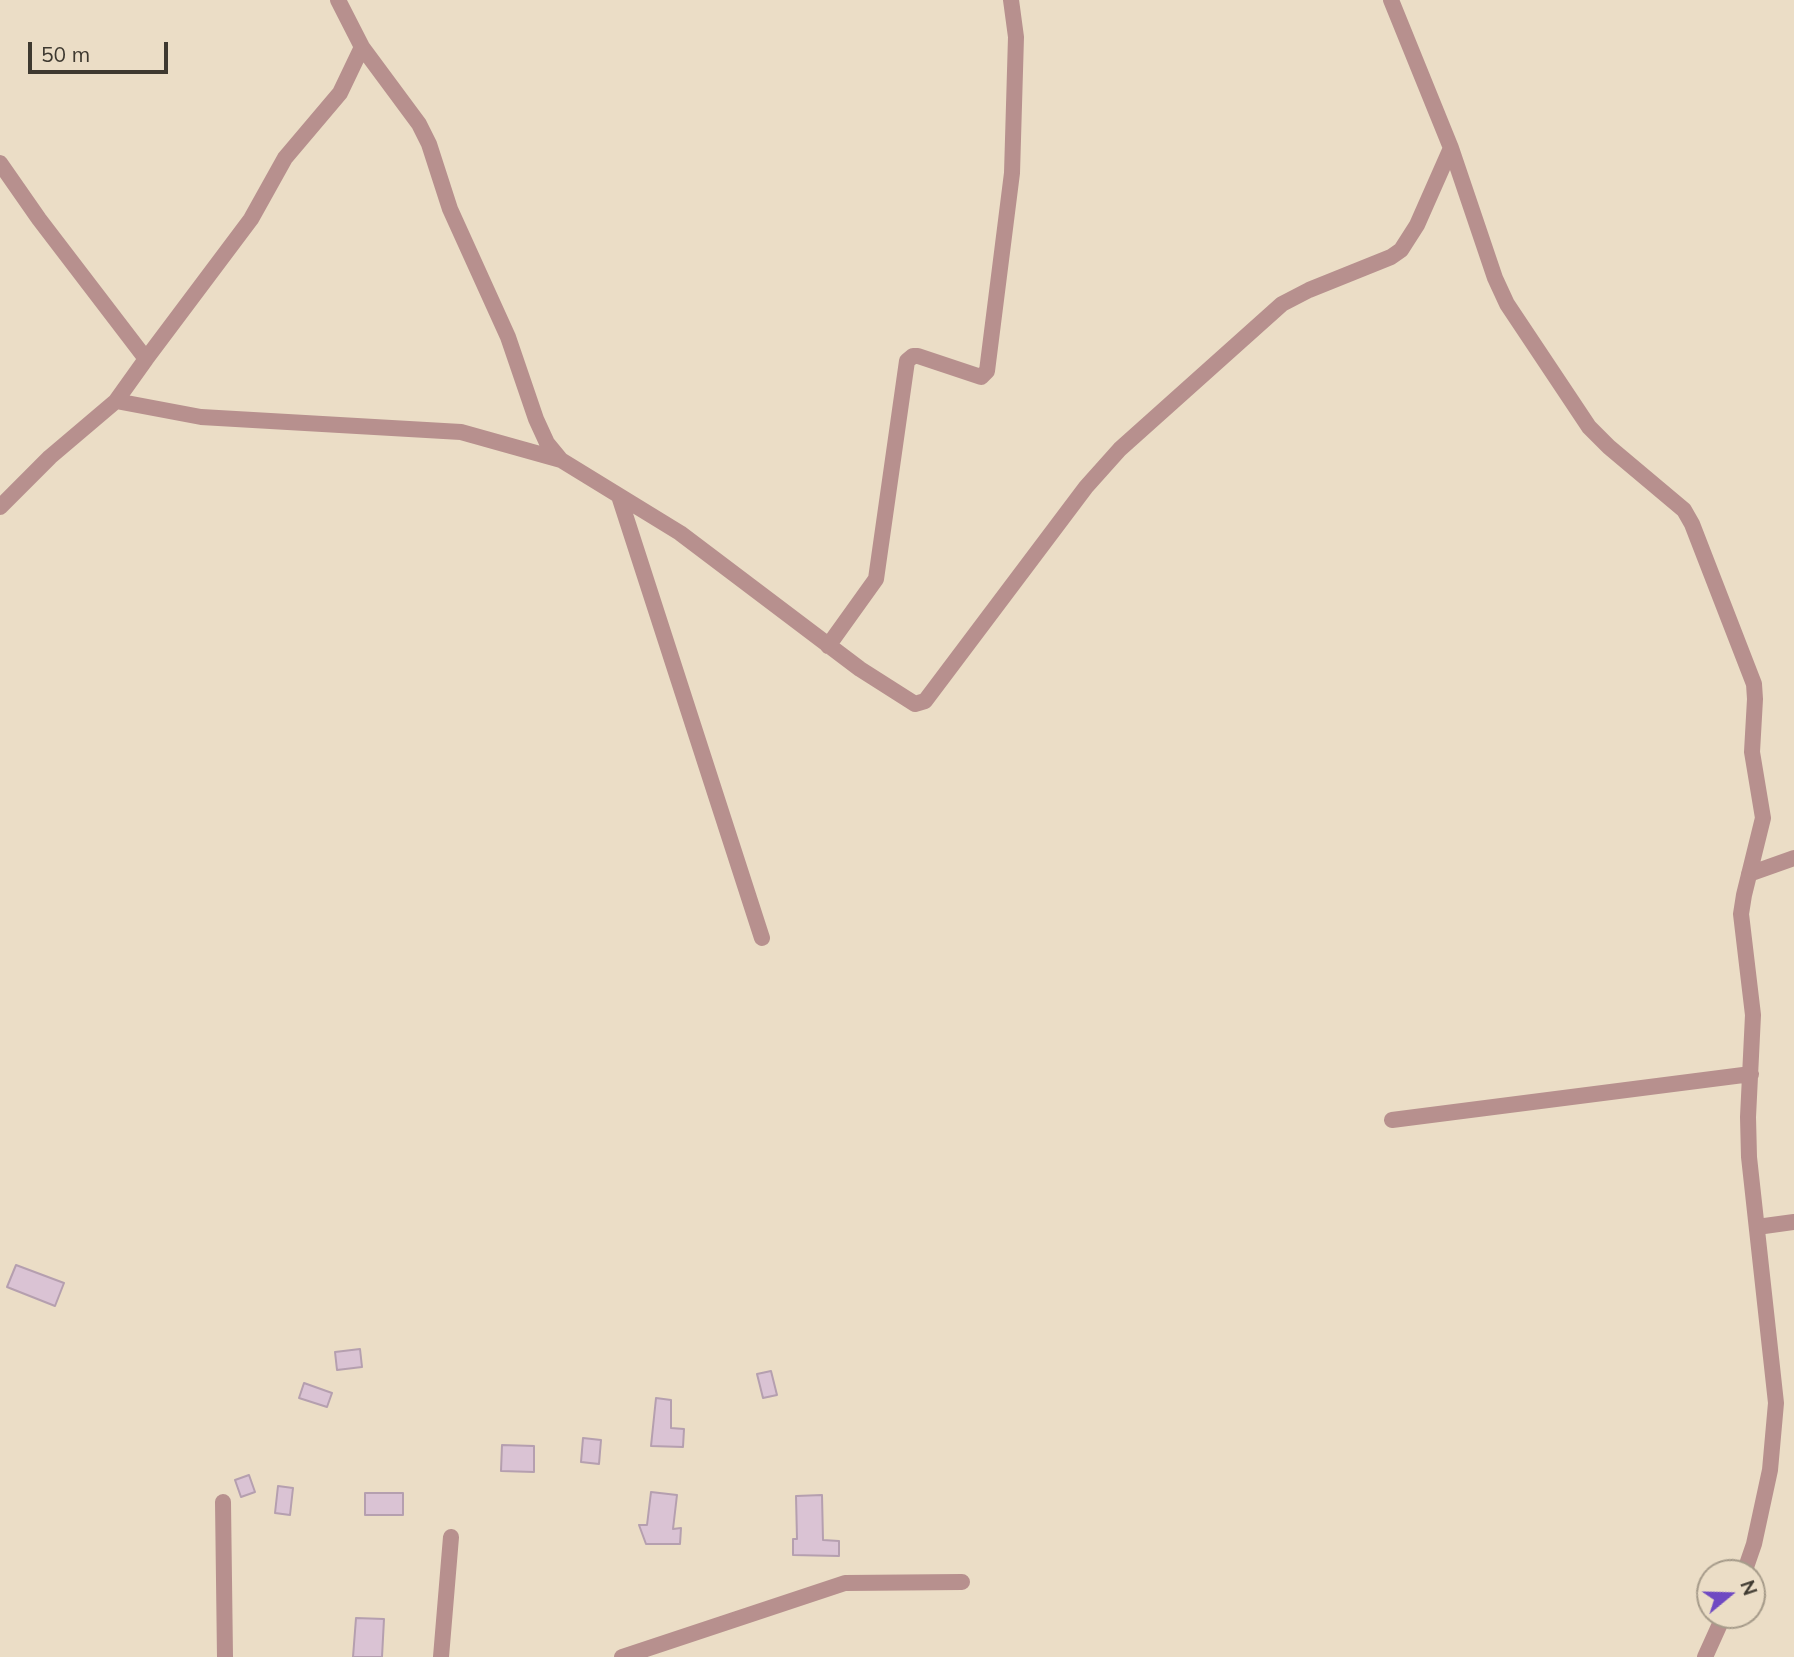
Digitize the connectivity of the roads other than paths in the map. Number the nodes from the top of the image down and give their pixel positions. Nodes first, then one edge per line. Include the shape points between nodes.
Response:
1 (338, 0) edge
2 (1012, 0) edge
3 (1391, 0) edge
4 (362, 47) junction
5 (1451, 148) junction
6 (0, 163) edge
7 (146, 359) junction
8 (116, 401) junction
9 (561, 460) junction
10 (619, 496) junction
11 (0, 507) edge
12 (828, 646) junction
13 (1794, 858) edge
14 (1749, 874) junction
15 (762, 938) dead end
16 (1751, 1074) junction
17 (1392, 1120) dead end
18 (1794, 1222) edge
19 (1757, 1227) junction
20 (223, 1502) dead end
21 (451, 1537) dead end
22 (1749, 1559) edge
23 (962, 1582) dead end
24 (1718, 1629) edge
25 (225, 1657) edge
26 (441, 1657) edge
27 (622, 1657) edge
28 (1705, 1657) edge

1 - 4 street
2 - 12 street via 1017,37 1012,173 987,371 981,377 918,356 907,361 876,579
3 - 5 street
4 - 7 street via 340,93 285,158 251,219
4 - 9 street via 429,144 450,209 508,337 536,419
5 - 12 street via 1401,250 1282,303 1120,449 1086,487 925,701 915,704
5 - 14 street via 1507,304 1589,428 1672,498 1692,524 1754,684 1752,752 1763,818
6 - 7 street
7 - 8 street
8 - 9 street via 201,417 461,432
8 - 11 street
9 - 10 street
10 - 12 street via 699,545
10 - 15 street
13 - 14 street
14 - 16 street via 1741,914 1753,1015
16 - 17 street
16 - 19 street via 1749,1157
18 - 19 street
19 - 22 street via 1776,1403 1770,1470
20 - 25 street
21 - 26 street
23 - 27 street via 845,1583
24 - 28 street

